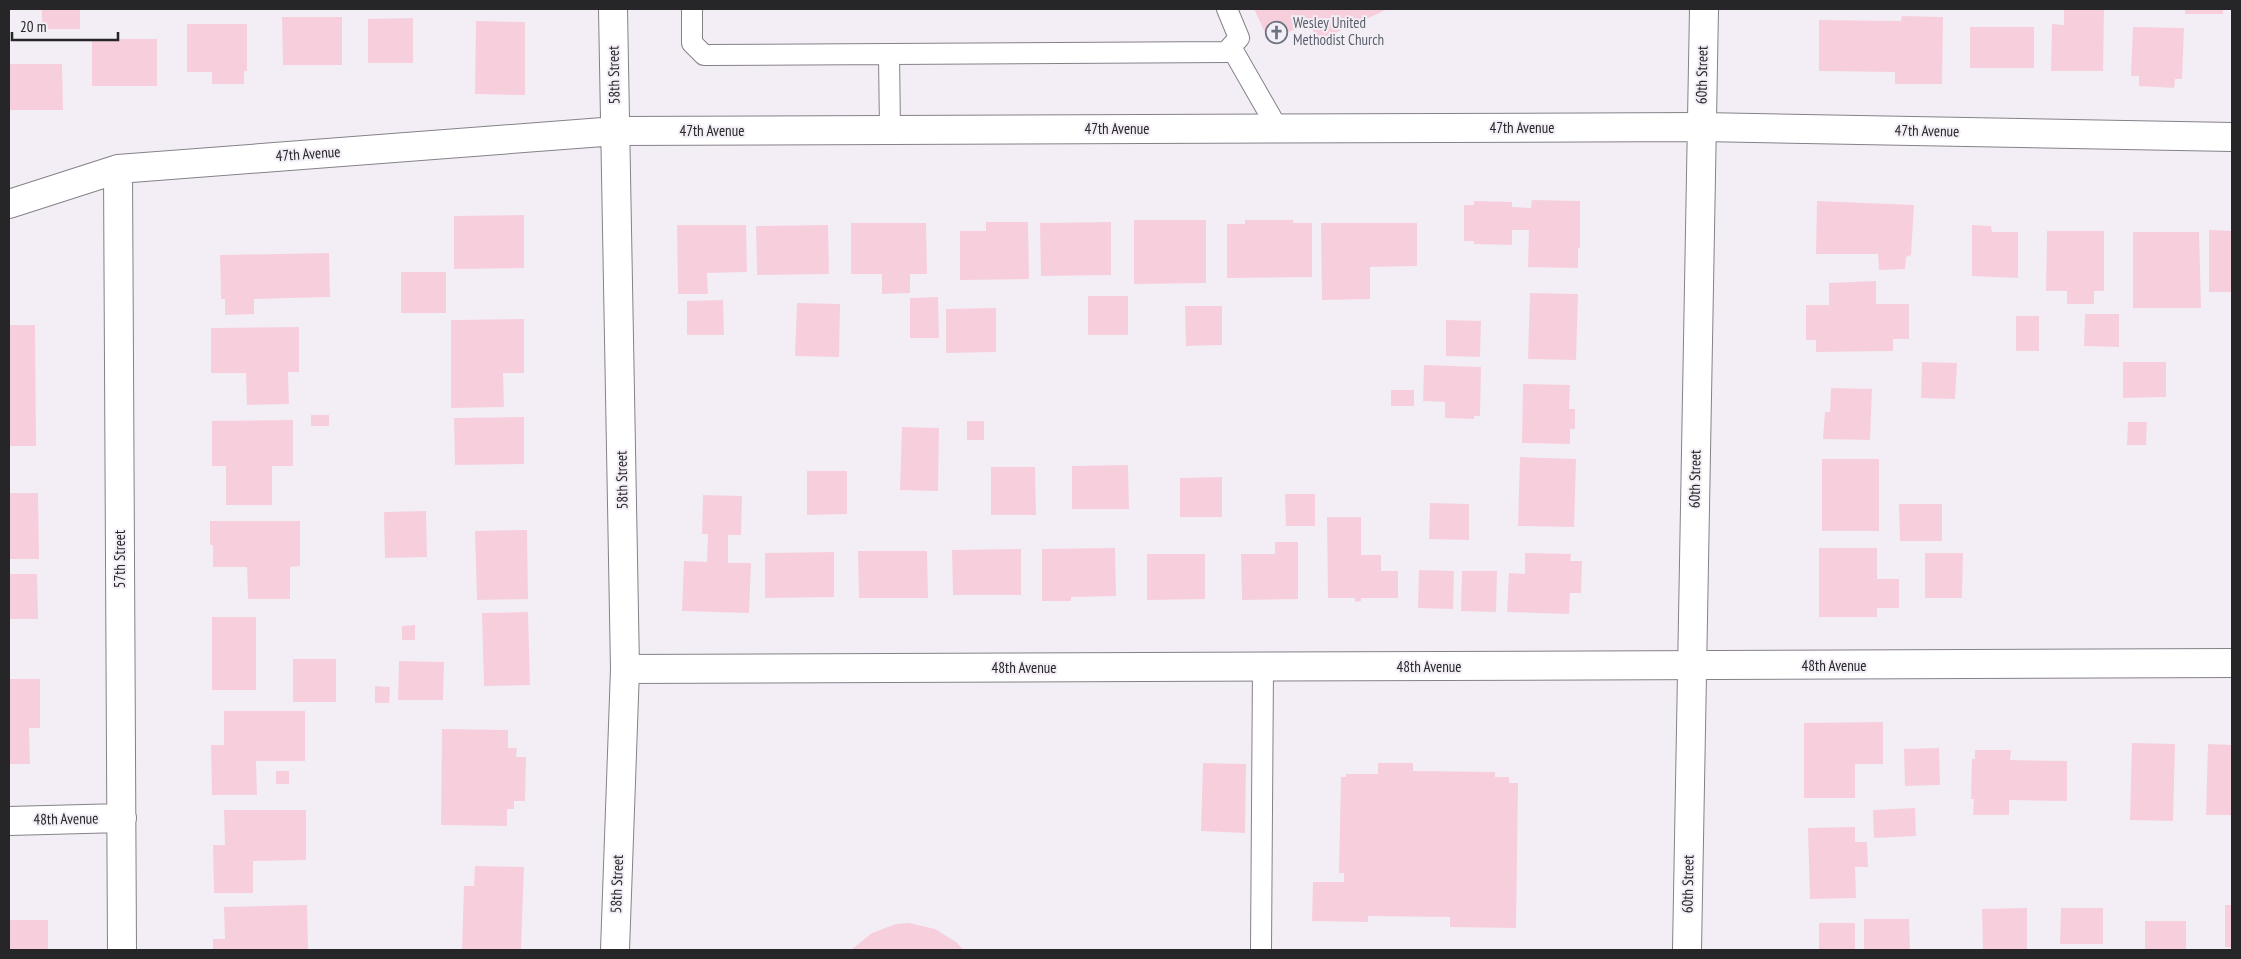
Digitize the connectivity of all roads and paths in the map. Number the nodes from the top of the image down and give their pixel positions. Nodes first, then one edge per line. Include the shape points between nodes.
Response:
1 (613, 9) edge
2 (692, 9) edge
3 (1227, 9) edge
4 (1704, 9) edge
5 (1231, 47) junction
6 (888, 55) junction
7 (1701, 127) junction
8 (1278, 129) junction
9 (890, 130) junction
10 (616, 131) junction
11 (2232, 137) edge
12 (118, 168) junction
13 (9, 204) edge
14 (2232, 663) edge
15 (1692, 666) junction
16 (1263, 667) junction
17 (625, 669) junction
18 (122, 818) junction
19 (9, 821) edge
20 (122, 950) edge
21 (615, 950) edge
22 (1260, 950) edge
23 (1687, 950) edge

1 - 10 street, 58th Street
2 - 6 lane via 692,43 704,55
3 - 5 lane via 1239,38
4 - 7 street, 60th Street
5 - 6 lane via 1226,52
5 - 8 lane
6 - 9 lane
7 - 8 street, 47th Avenue
7 - 11 street, 47th Avenue
7 - 15 street, 60th Street
8 - 9 street, 47th Avenue
9 - 10 street, 47th Avenue
10 - 12 street, 47th Avenue
10 - 17 street, 58th Street
12 - 13 street, 47th Avenue
12 - 18 street, 57th Street
14 - 15 street, 48th Avenue
15 - 16 street, 48th Avenue
15 - 23 street, 60th Street
16 - 17 street, 48th Avenue
16 - 22 lane
17 - 21 street, 58th Street
18 - 19 street, 48th Avenue
18 - 20 street, 57th Street

